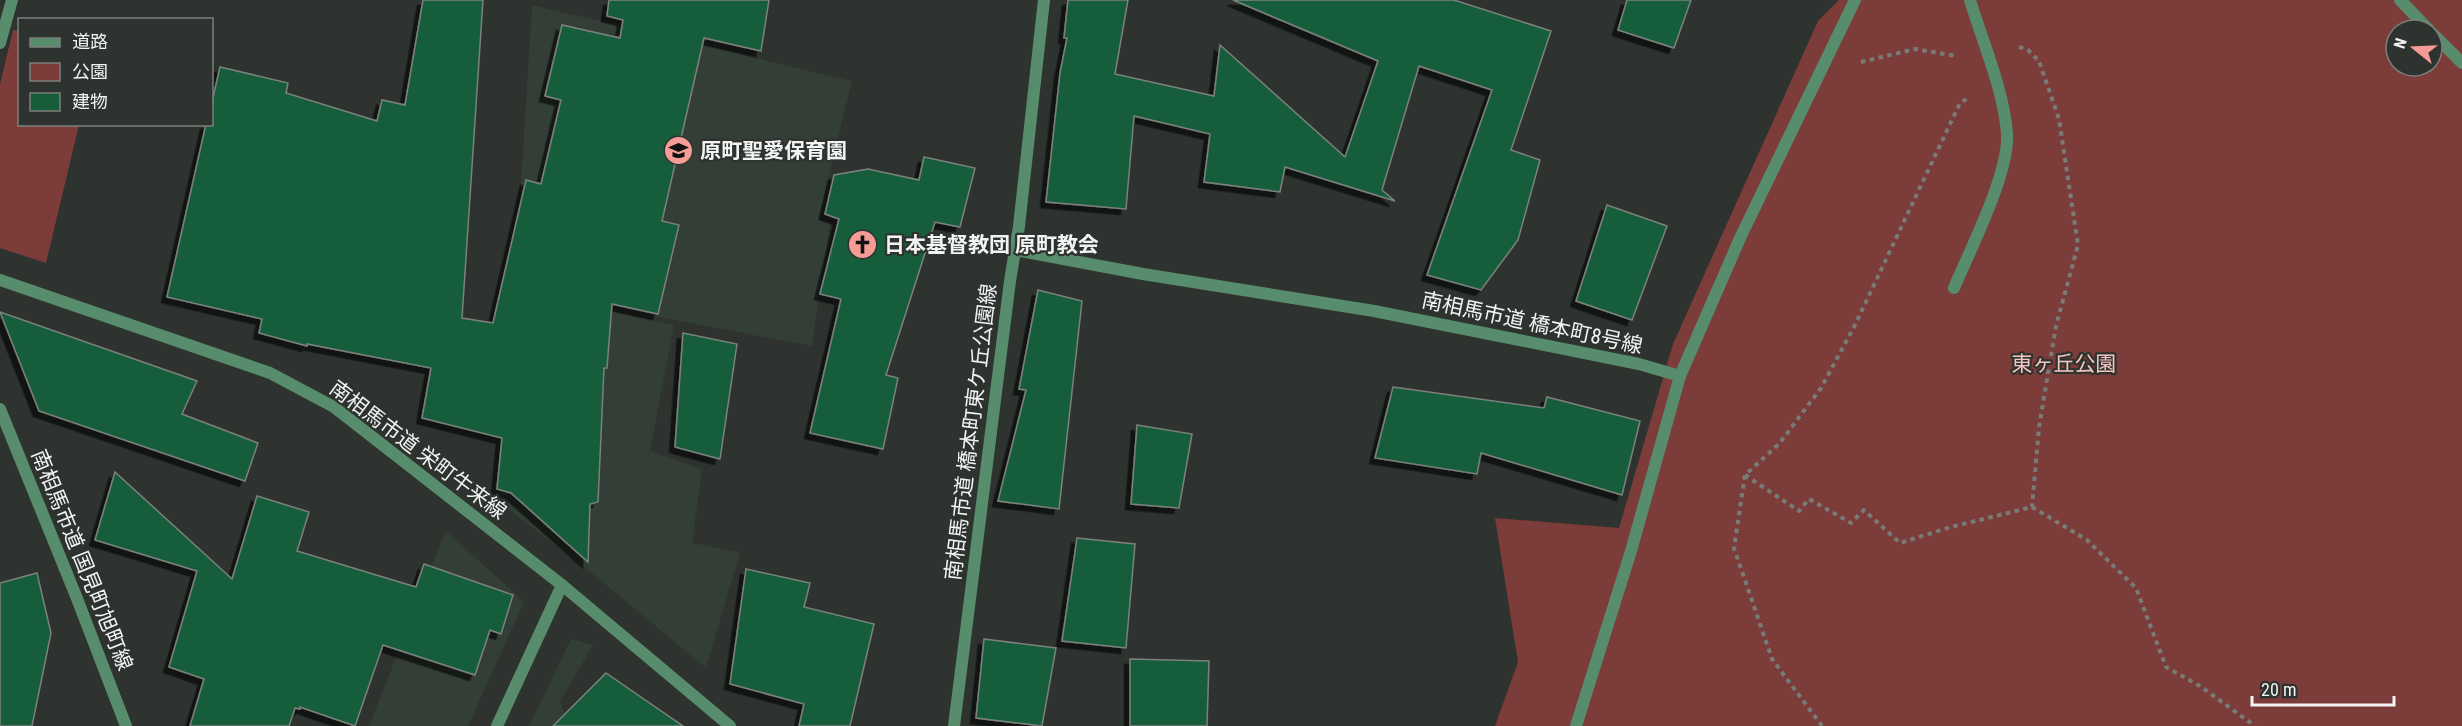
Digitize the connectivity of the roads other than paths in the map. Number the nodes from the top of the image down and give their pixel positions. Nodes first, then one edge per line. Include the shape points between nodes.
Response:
1 (12, 0) edge
2 (1044, 0) edge
3 (1855, 0) edge
4 (1970, 0) edge
5 (2400, 0) edge
6 (2418, 18) edge
7 (0, 43) edge
8 (2444, 44) edge
9 (2462, 63) edge
10 (1015, 250) junction
11 (0, 280) edge
12 (1954, 288) dead end
13 (1680, 376) junction
14 (0, 409) edge
15 (562, 585) junction
16 (126, 726) edge
17 (497, 726) edge
18 (730, 726) edge
19 (954, 726) edge
20 (1576, 726) edge

1 - 7 street
2 - 10 street, 南相馬市道 橋本町東ケ丘公園線
3 - 13 street
4 - 12 street via 2001,99 2007,135 2001,174
5 - 6 street
8 - 9 street
10 - 13 street, 南相馬市道 橋本町8号線 via 1374,311 1639,364
10 - 19 street, 南相馬市道 橋本町東ケ丘公園線
11 - 15 street, 南相馬市道 栄町牛来線 via 298,386 334,407
13 - 20 street
14 - 16 street, 南相馬市道 国見町旭町線
15 - 17 street
15 - 18 street, 南相馬市道 栄町牛来線

